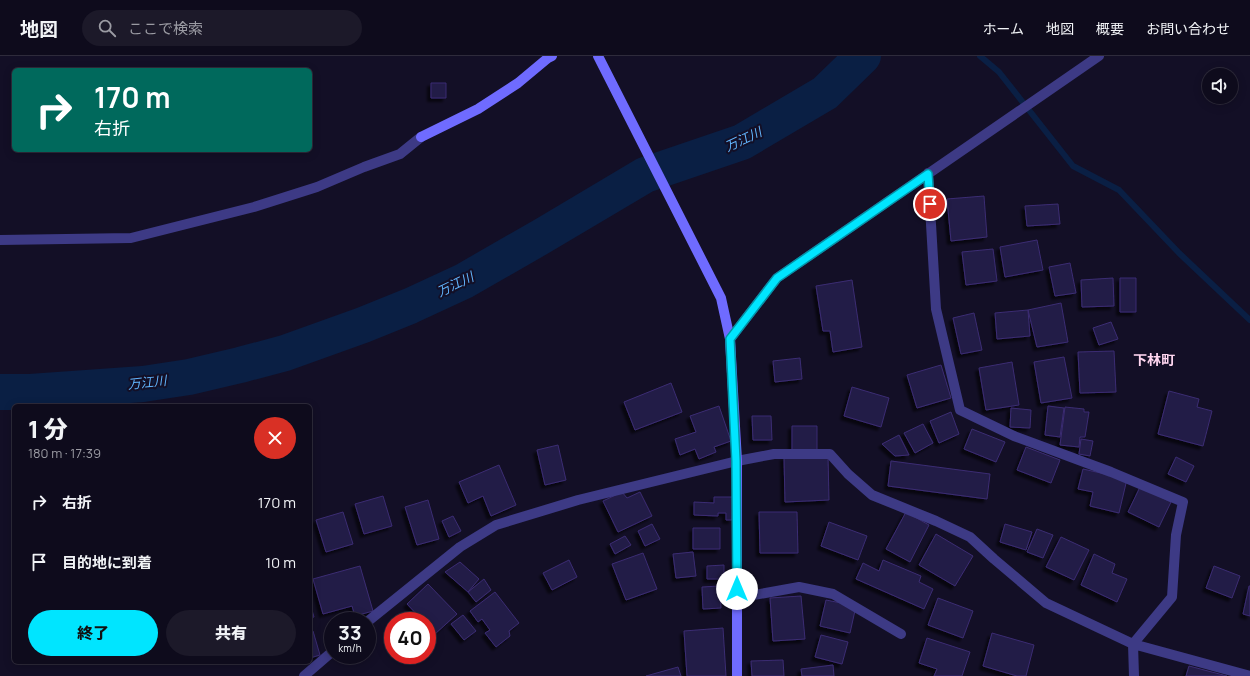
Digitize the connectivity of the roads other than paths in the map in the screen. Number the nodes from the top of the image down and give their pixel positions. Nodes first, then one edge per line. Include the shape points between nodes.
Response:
1 (552, 56) edge
2 (598, 56) edge
3 (1099, 56) edge
4 (928, 174) junction
5 (0, 240) edge
6 (730, 339) junction
7 (736, 461) junction
8 (737, 598) junction
9 (376, 615) edge
10 (901, 634) dead end
11 (1133, 644) junction
12 (324, 659) edge
13 (304, 676) edge
14 (736, 676) edge
15 (1134, 676) edge
16 (1250, 676) edge

1 - 5 street via 518,83 478,109 421,137 400,154 317,187 254,207 130,238
2 - 6 street via 721,298
3 - 4 street
4 - 6 street via 777,278
4 - 11 street via 936,309 960,410 1014,436 1183,502 1176,535 1172,598
6 - 7 street
7 - 8 street
7 - 9 street via 578,500 496,525 460,547
7 - 11 street via 774,454 830,454 872,495 970,537 1046,603
8 - 10 street via 799,587 833,594
8 - 14 street
11 - 15 street
11 - 16 street
12 - 13 street

